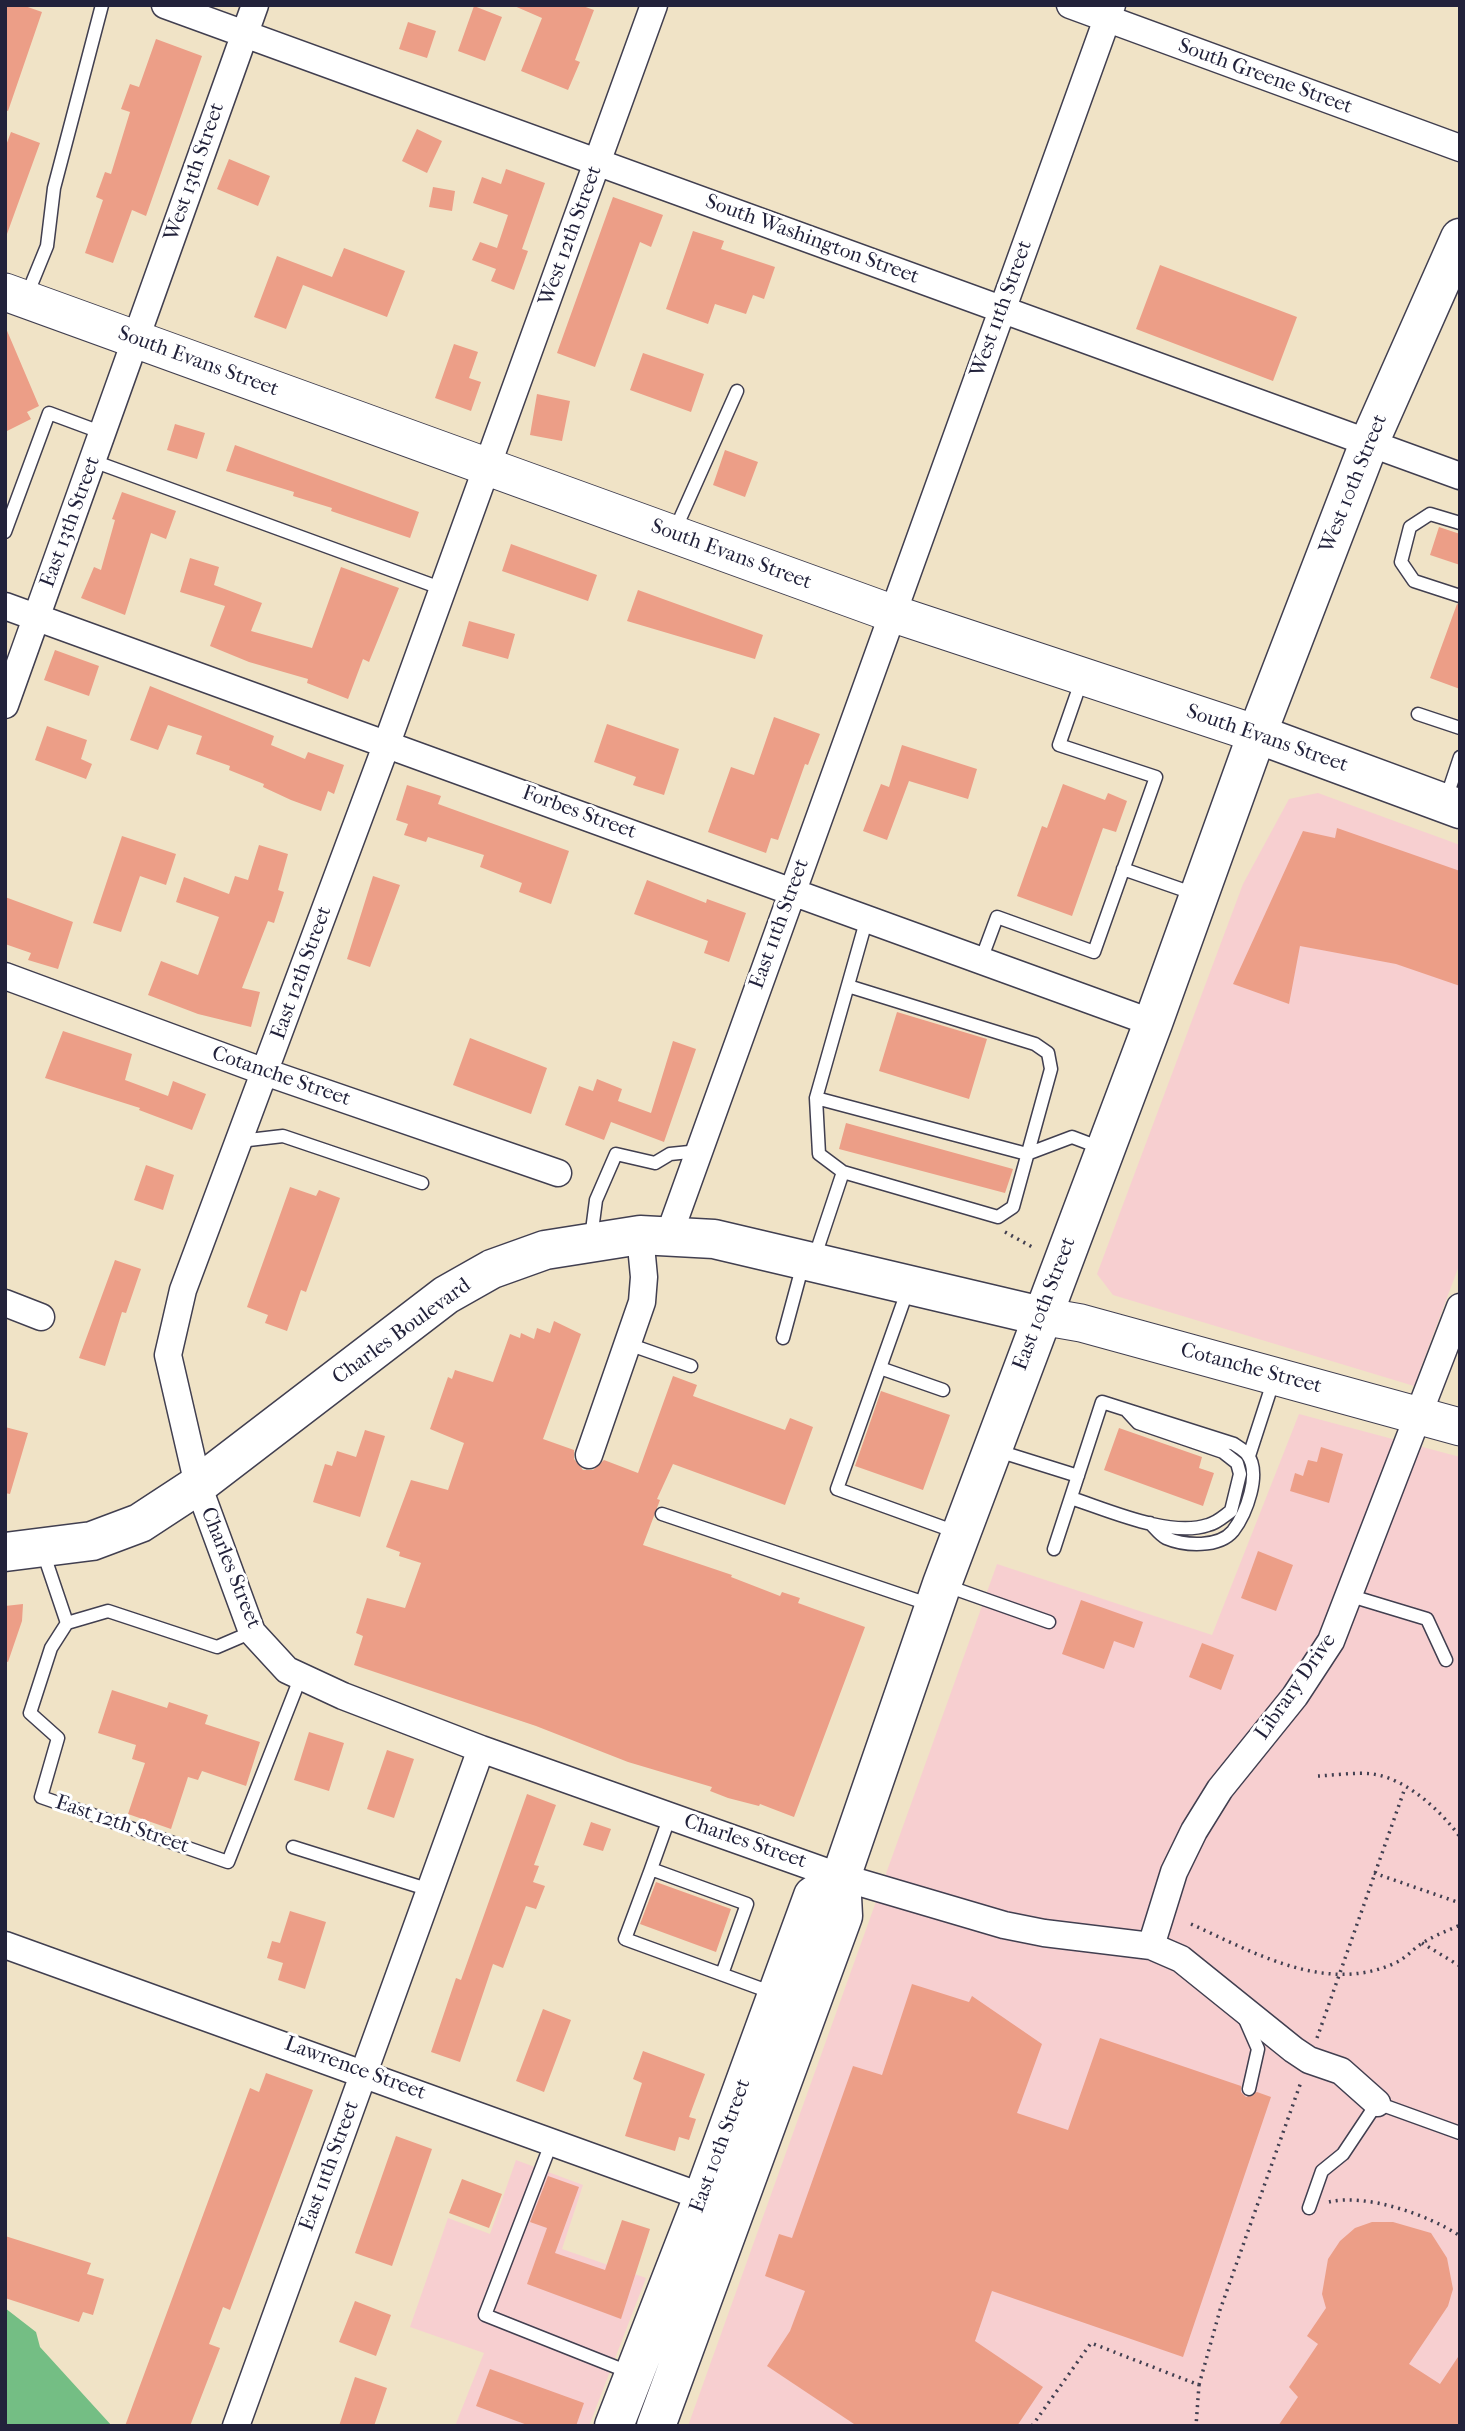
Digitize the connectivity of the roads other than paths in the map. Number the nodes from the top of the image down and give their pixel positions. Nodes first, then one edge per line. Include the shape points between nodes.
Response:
1 (103, 5) edge
2 (164, 5) edge
3 (255, 5) edge
4 (654, 5) edge
5 (1070, 5) edge
6 (1110, 12) edge
7 (244, 34) junction
8 (1460, 148) edge
9 (597, 162) junction
10 (1460, 238) edge
11 (15, 295) edge
12 (1002, 309) junction
13 (136, 340) junction
14 (737, 391) dead end
15 (103, 433) junction
16 (1369, 443) junction
17 (93, 461) junction
18 (488, 467) junction
19 (1460, 476) edge
20 (1460, 523) edge
21 (5, 531) edge
22 (674, 534) junction
23 (443, 589) junction
24 (1460, 596) edge
25 (5, 606) edge
26 (891, 613) junction
27 (37, 617) junction
28 (1083, 676) junction
29 (5, 705) edge
30 (1418, 714) dead end
31 (1460, 728) edge
32 (1256, 734) junction
33 (387, 743) junction
34 (1460, 757) edge
35 (1452, 806) edge
36 (1123, 869) junction
37 (792, 891) junction
38 (1198, 895) junction
39 (867, 918) junction
40 (981, 960) junction
41 (5, 976) edge
42 (848, 986) junction
43 (1153, 1023) junction
44 (265, 1072) junction
45 (816, 1098) junction
46 (240, 1141) junction
47 (1104, 1149) junction
48 (699, 1151) junction
49 (1027, 1154) junction
50 (843, 1172) junction
51 (558, 1173) dead end
52 (422, 1183) dead end
53 (655, 1235) junction
54 (590, 1241) junction
55 (808, 1262) junction
56 (909, 1286) junction
57 (5, 1303) edge
58 (1460, 1307) edge
59 (1041, 1316) junction
60 (41, 1317) dead end
61 (783, 1338) dead end
62 (628, 1344) junction
63 (691, 1366) dead end
64 (880, 1368) junction
65 (1275, 1376) junction
66 (943, 1390) dead end
67 (1123, 1408) junction
68 (1420, 1416) junction
69 (1460, 1427) edge
70 (992, 1449) junction
71 (589, 1455) dead end
72 (1249, 1456) junction
73 (1078, 1476) junction
74 (198, 1485) junction
75 (1071, 1498) junction
76 (663, 1514) dead end
77 (1150, 1523) junction
78 (961, 1534) junction
79 (1054, 1549) dead end
80 (24, 1550) edge
81 (939, 1595) junction
82 (1351, 1596) junction
83 (1049, 1622) dead end
84 (67, 1623) junction
85 (252, 1632) junction
86 (1446, 1660) dead end
87 (301, 1676) junction
88 (481, 1749) junction
89 (670, 1816) junction
90 (293, 1847) dead end
91 (651, 1869) junction
92 (841, 1877) junction
93 (430, 1890) junction
94 (5, 1945) edge
95 (1151, 1946) junction
96 (722, 1975) junction
97 (777, 1995) junction
98 (1238, 2004) junction
99 (364, 2072) junction
100 (1249, 2089) dead end
101 (1377, 2103) junction
102 (1460, 2133) edge
103 (552, 2141) junction
104 (703, 2197) junction
105 (1310, 2208) dead end
106 (621, 2409) edge
107 (236, 2426) edge
108 (656, 2426) edge

1 - 11 lane via 54,188 47,246
2 - 7 street, South Washington Street
3 - 7 street, West 13th Street
4 - 9 street, West 12th Street
5 - 6 street, South Greene Street
6 - 8 street, South Greene Street
6 - 12 street, West 11th Street
7 - 9 street, South Washington Street
7 - 13 street, West 13th Street
9 - 12 street, South Washington Street
9 - 18 street, West 12th Street
10 - 16 main road, West 10th Street
11 - 13 main road, South Evans Street
12 - 16 street, South Washington Street
12 - 26 street, West 11th Street
13 - 15 street, East 13th Street
13 - 18 main road, South Evans Street
14 - 22 lane
15 - 17 street, East 13th Street
15 - 21 lane via 49,413
16 - 19 street, South Washington Street
16 - 32 main road, West 10th Street
17 - 23 lane
17 - 27 street, East 13th Street
18 - 22 main road, South Evans Street
18 - 23 street, East 12th Street
20 - 24 lane via 1430,514 1410,527 1401,562 1415,581
22 - 26 main road, South Evans Street
23 - 33 street, East 12th Street
25 - 27 street, Forbes Street
26 - 28 main road, South Evans Street
26 - 37 street, East 11th Street
27 - 29 street, East 13th Street
27 - 33 street, Forbes Street
28 - 32 main road, South Evans Street
28 - 36 lane via 1059,746 1156,778
30 - 31 lane
32 - 35 main road, South Evans Street
32 - 38 main road, East 10th Street
33 - 37 street, Forbes Street
33 - 44 street, East 12th Street
34 - 35 lane
36 - 38 lane
36 - 40 lane via 1094,952 997,917
37 - 39 street, Forbes Street
37 - 48 street, East 11th Street
38 - 43 main road, East 10th Street
39 - 40 street, Forbes Street
39 - 42 lane
40 - 43 street, Forbes Street
41 - 44 street, Cotanche Street
42 - 45 lane
42 - 49 lane via 1035,1044 1048,1053 1051,1069
43 - 47 main road, East 10th Street
44 - 46 street, East 12th Street
44 - 51 street, Cotanche Street
45 - 49 lane
45 - 50 lane via 819,1154
46 - 52 lane via 283,1136
46 - 74 street, East 12th Street via 183,1290 169,1355
47 - 49 lane via 1072,1137
47 - 59 main road, East 10th Street
48 - 53 street, East 11th Street
48 - 54 lane via 670,1154 655,1163 617,1154 596,1200
49 - 50 lane via 1013,1207 998,1217
50 - 55 lane
53 - 54 main road, Charles Boulevard
53 - 55 main road, Charles Boulevard via 714,1239
53 - 62 street
54 - 74 main road, Charles Boulevard via 545,1250 492,1269 446,1295
55 - 56 main road, Charles Boulevard
55 - 61 lane
56 - 59 main road, Charles Boulevard
56 - 64 lane
57 - 60 street
58 - 68 street, Library Drive
59 - 65 main road, Cotanche Street
59 - 70 main road, East 10th Street
62 - 63 lane
62 - 71 street
64 - 66 lane
64 - 78 lane via 837,1489
65 - 68 main road, Cotanche Street
65 - 72 lane
67 - 72 lane via 1234,1444
67 - 73 lane via 1101,1402
67 - 77 lane via 1138,1423 1223,1452 1237,1463 1240,1474 1231,1511 1217,1521 1206,1526
68 - 69 main road, Cotanche Street
68 - 82 street, Library Drive
70 - 73 lane
70 - 78 main road, East 10th Street
72 - 77 lane via 1253,1477 1232,1532 1212,1543 1192,1544 1164,1537
73 - 75 lane
74 - 80 main road, Charles Boulevard via 140,1523 114,1534
74 - 85 street, Charles Street
75 - 77 lane
75 - 79 lane
76 - 81 lane
78 - 81 main road, East 10th Street
80 - 84 lane
81 - 83 lane
81 - 92 main road, East 10th Street
82 - 86 lane via 1427,1619
82 - 95 street, Library Drive via 1321,1659 1220,1789 1194,1831 1174,1872
84 - 85 lane via 108,1611 217,1647
84 - 87 lane, East 12th Street via 51,1648 30,1713 58,1738 40,1797 228,1862
85 - 87 street, Charles Street via 288,1670
87 - 88 street, Charles Street
88 - 89 street, Charles Street
88 - 93 street, East 11th Street
89 - 91 lane
89 - 92 street, Charles Street
90 - 93 lane
91 - 96 lane via 747,1905
91 - 96 lane via 625,1939
92 - 95 street, Charles Street via 1004,1925
92 - 97 main road, East 10th Street via 813,1896
92 - 108 main road, East 10th Street via 843,1916
93 - 99 street, East 11th Street
94 - 99 street, Lawrence Street
95 - 98 street, Charles Street via 1181,1959
96 - 97 lane
97 - 104 main road, East 10th Street
98 - 100 lane via 1258,2049
98 - 101 street, Charles Street via 1301,2055 1341,2071
99 - 103 street, Lawrence Street
99 - 107 street, East 11th Street
101 - 102 lane
101 - 105 lane via 1343,2154 1322,2171
103 - 104 street, Lawrence Street
103 - 106 lane via 485,2315
104 - 106 main road, East 10th Street

